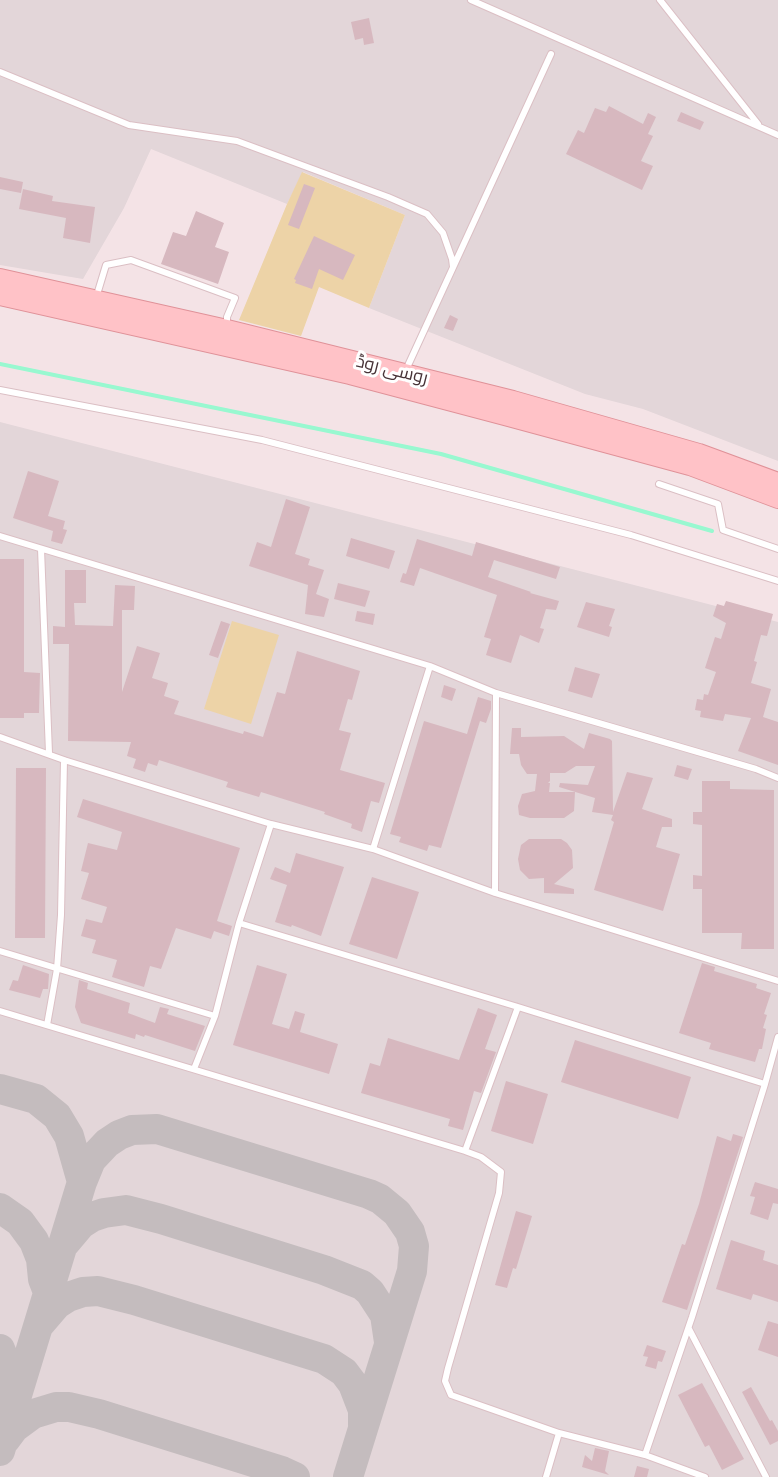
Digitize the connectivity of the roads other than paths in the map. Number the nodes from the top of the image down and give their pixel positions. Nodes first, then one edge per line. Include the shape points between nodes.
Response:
1 (471, 0) edge
2 (660, 0) edge
3 (551, 54) dead end
4 (0, 72) edge
5 (760, 126) junction
6 (778, 135) edge
7 (453, 267) junction
8 (0, 278) edge
9 (0, 296) edge
10 (94, 307) junction
11 (227, 329) junction
12 (404, 373) junction
13 (0, 390) edge
14 (778, 482) edge
15 (659, 483) dead end
16 (778, 499) edge
17 (0, 536) edge
18 (41, 549) junction
19 (778, 549) edge
20 (778, 581) edge
21 (430, 666) junction
22 (496, 693) junction
23 (0, 737) edge
24 (49, 753) junction
25 (64, 760) junction
26 (778, 778) edge
27 (271, 824) junction
28 (373, 849) junction
29 (495, 893) junction
30 (240, 923) junction
31 (0, 951) edge
32 (57, 969) junction
33 (778, 981) edge
34 (518, 1006) junction
35 (0, 1011) edge
36 (215, 1016) junction
37 (47, 1025) junction
38 (778, 1037) edge
39 (194, 1069) junction
40 (765, 1084) junction
41 (465, 1150) junction
42 (692, 1317) junction
43 (560, 1433) junction
44 (645, 1455) junction
45 (691, 1475) edge
46 (546, 1477) edge
47 (705, 1477) edge
48 (766, 1477) edge

1 - 5 lane
2 - 5 lane
3 - 7 lane
4 - 7 lane via 129,125 237,141 398,201 427,214 443,233
5 - 6 lane
7 - 12 lane
8 - 10 main road, روسی روڈ
9 - 10 main road, روسی روڈ
10 - 11 main road, روسی روڈ
10 - 11 lane via 106,265 131,260 235,298
10 - 16 main road, روسی روڈ via 690,466
11 - 12 main road, روسی روڈ
12 - 14 main road, روسی روڈ via 699,453
13 - 20 lane via 262,440 631,535
15 - 19 lane via 718,504 723,530
17 - 18 lane
18 - 21 lane
18 - 24 lane
21 - 22 lane
21 - 28 lane
22 - 26 lane
22 - 29 lane
23 - 24 lane
24 - 25 lane
25 - 27 lane
25 - 32 lane
27 - 28 lane
27 - 30 lane
28 - 29 lane
29 - 33 lane
30 - 34 lane
30 - 36 lane
31 - 32 lane
32 - 36 lane
32 - 37 lane
34 - 40 lane
34 - 41 lane
35 - 37 lane
36 - 39 lane
37 - 39 lane
38 - 40 lane
39 - 41 lane
40 - 42 lane
41 - 43 lane via 501,1173 499,1193 445,1381 451,1395
42 - 44 lane
42 - 48 lane via 688,1331
43 - 44 lane
43 - 46 lane
44 - 45 lane
45 - 47 lane

